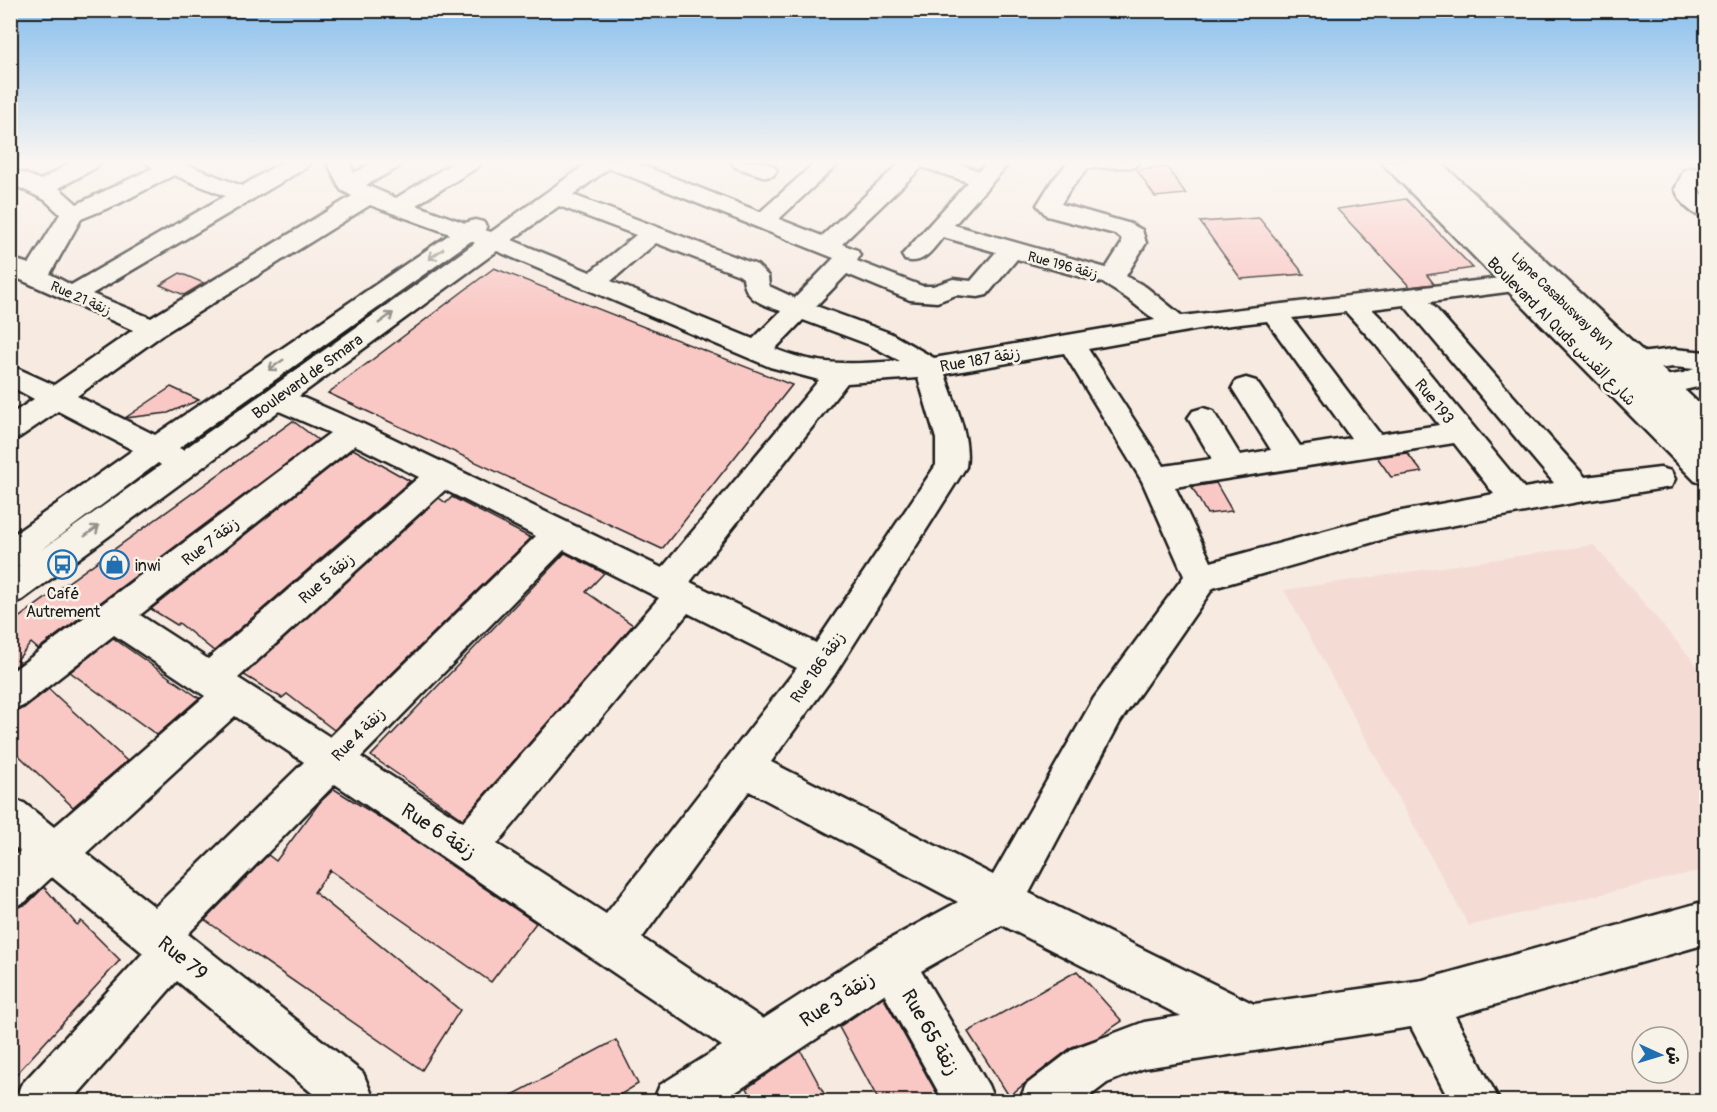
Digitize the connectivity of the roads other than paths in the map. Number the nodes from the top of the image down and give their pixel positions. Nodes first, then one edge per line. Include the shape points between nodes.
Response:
1 (72, 214) edge
2 (208, 214) edge
3 (324, 214) edge
4 (421, 214) edge
5 (508, 214) edge
6 (522, 214) edge
7 (603, 214) edge
8 (746, 214) edge
9 (772, 214) edge
10 (873, 214) edge
11 (950, 214) edge
12 (1066, 214) edge
13 (1444, 214) edge
14 (1461, 214) edge
15 (1469, 214) edge
16 (1477, 214) edge
17 (764, 221) junction
18 (937, 228) junction
19 (654, 233) junction
20 (481, 236) junction
21 (1011, 250) junction
22 (914, 255) dead end
23 (839, 256) junction
24 (10, 265) edge
25 (36, 277) junction
26 (1112, 278) junction
27 (593, 284) junction
28 (1514, 284) junction
29 (72, 295) junction
30 (1411, 296) junction
31 (1352, 303) junction
32 (798, 309) junction
33 (1274, 312) junction
34 (1176, 324) junction
35 (153, 329) junction
36 (1071, 343) junction
37 (757, 351) junction
38 (1707, 361) edge
39 (929, 368) junction
40 (10, 374) edge
41 (839, 374) junction
42 (1707, 375) edge
43 (1632, 376) junction
44 (1246, 388) dead end
45 (55, 398) junction
46 (276, 398) junction
47 (1203, 418) dead end
48 (1707, 426) edge
49 (10, 430) edge
50 (353, 431) junction
51 (1460, 432) junction
52 (1707, 440) edge
53 (1372, 445) junction
54 (156, 449) junction
55 (1707, 454) edge
56 (1292, 458) junction
57 (185, 465) junction
58 (1232, 468) junction
59 (1707, 473) edge
60 (442, 475) junction
61 (1156, 479) junction
62 (1660, 479) dead end
63 (1578, 490) junction
64 (1517, 501) junction
65 (560, 533) junction
66 (10, 555) edge
67 (1202, 578) junction
68 (10, 590) edge
69 (675, 590) junction
70 (114, 616) junction
71 (822, 663) junction
72 (221, 688) junction
73 (10, 695) edge
74 (332, 760) junction
75 (744, 768) junction
76 (10, 817) edge
77 (466, 849) junction
78 (53, 852) junction
79 (10, 887) edge
80 (1000, 902) junction
81 (1707, 923) edge
82 (612, 942) junction
83 (165, 944) junction
84 (891, 963) junction
85 (1423, 1003) junction
86 (1252, 1027) junction
87 (764, 1047) junction
88 (724, 1088) edge
89 (39, 1101) edge
90 (351, 1101) edge
91 (677, 1101) edge
92 (971, 1101) edge
93 (1043, 1101) edge
94 (1476, 1101) edge

1 - 25 street
2 - 29 street
3 - 35 street
4 - 20 street, Rue 187 زنقة
5 - 20 street, Boulevard de Smara
6 - 20 street, Boulevard de Smara
7 - 19 street
8 - 17 street
9 - 17 street
10 - 23 street
11 - 18 street
12 - 26 street via 1133,235 1134,243
13 - 28 street, Boulevard Al Quds شارع القدس
14 - 43 street, Ligne Casabusway BW1
15 - 43 street, Ligne Casabusway BW1
16 - 43 street, Boulevard Al Quds شارع القدس
17 - 23 street
18 - 21 street, Rue 196 زنقة
18 - 22 street
19 - 27 street
19 - 32 street via 748,270 755,276 760,292
20 - 27 street, Rue 187 زنقة
46 -> 20 street, Boulevard de Smara
20 -> 54 street, Boulevard de Smara
21 - 23 street via 983,285 974,290 953,287 937,294 920,294
21 - 26 street, Rue 196 زنقة
23 - 32 street
24 - 25 street, Rue 21 زنقة
25 - 29 street, Rue 21 زنقة
26 - 34 street, Rue 196 زنقة via 1145,298
27 - 37 street, Rue 187 زنقة
28 - 30 street, Rue 187 زنقة
28 - 43 street, Boulevard Al Quds شارع القدس
29 - 35 street, Rue 21 زنقة
30 - 31 street, Rue 187 زنقة
30 - 63 street
31 - 33 street, Rue 187 زنقة
31 - 51 street, Rue 193 via 1387,340
32 - 37 street
32 - 39 street via 896,347
33 - 34 street, Rue 187 زنقة
33 - 53 street
34 - 36 street, Rue 187 زنقة
35 - 45 street
36 - 39 street, Rue 187 زنقة
36 - 61 street
37 - 41 street, Rue 187 زنقة via 802,368
38 - 43 street via 1674,358
39 - 41 street, Rue 187 زنقة
39 - 71 street, Rue 186 زنقة via 951,439 951,467
40 - 45 street
41 - 69 street
42 - 43 street via 1688,382
43 - 48 street, Boulevard Al Quds شارع القدس
43 - 52 street, Ligne Casabusway BW1
43 - 55 street, Ligne Casabusway BW1
43 - 59 street, Boulevard Al Quds شارع القدس
44 - 56 street
45 - 49 street
45 - 54 street
46 - 50 street
46 - 57 street, Boulevard de Smara
47 - 58 street
50 - 60 street
50 - 70 street, Rue 7 زنقة
51 - 53 street
51 - 64 street, Rue 193
53 - 56 street
54 - 57 street
54 - 66 street, Boulevard de Smara
56 - 58 street
68 -> 57 street, Boulevard de Smara
58 - 61 street
60 - 65 street
60 - 72 street, Rue 5 زنقة
61 - 67 street
62 - 63 street
63 - 64 street
64 - 67 street via 1391,525
65 - 69 street
65 - 74 street, Rue 4 زنقة
67 - 80 street via 1107,710
69 - 71 street
69 - 77 street
70 - 72 street, Rue 6 زنقة
70 - 73 street, Rue 7 زنقة
71 - 75 street, Rue 186 زنقة
72 - 74 street, Rue 6 زنقة
72 - 78 street, Rue 5 زنقة
74 - 77 street, Rue 6 زنقة
74 - 83 street, Rue 4 زنقة
75 - 80 street
75 - 82 street, Rue 186 زنقة
76 - 78 street, Rue 79
77 - 82 street, Rue 6 زنقة
78 - 79 street, Rue 5 زنقة
78 - 83 street, Rue 79
80 - 84 street, Rue 3 زنقة
80 - 86 street
81 - 85 street
82 - 87 street, Rue 6 زنقة
83 - 89 street, Rue 4 زنقة
83 - 90 street, Rue 79 via 346,1090
84 - 87 street, Rue 3 زنقة
84 - 92 street, Rue 65 زنقة
85 - 86 street
85 - 94 street
86 - 93 street via 1144,1045 1114,1055 1090,1066
87 - 88 street, Rue 3 زنقة
88 - 91 street, Rue 3 زنقة

